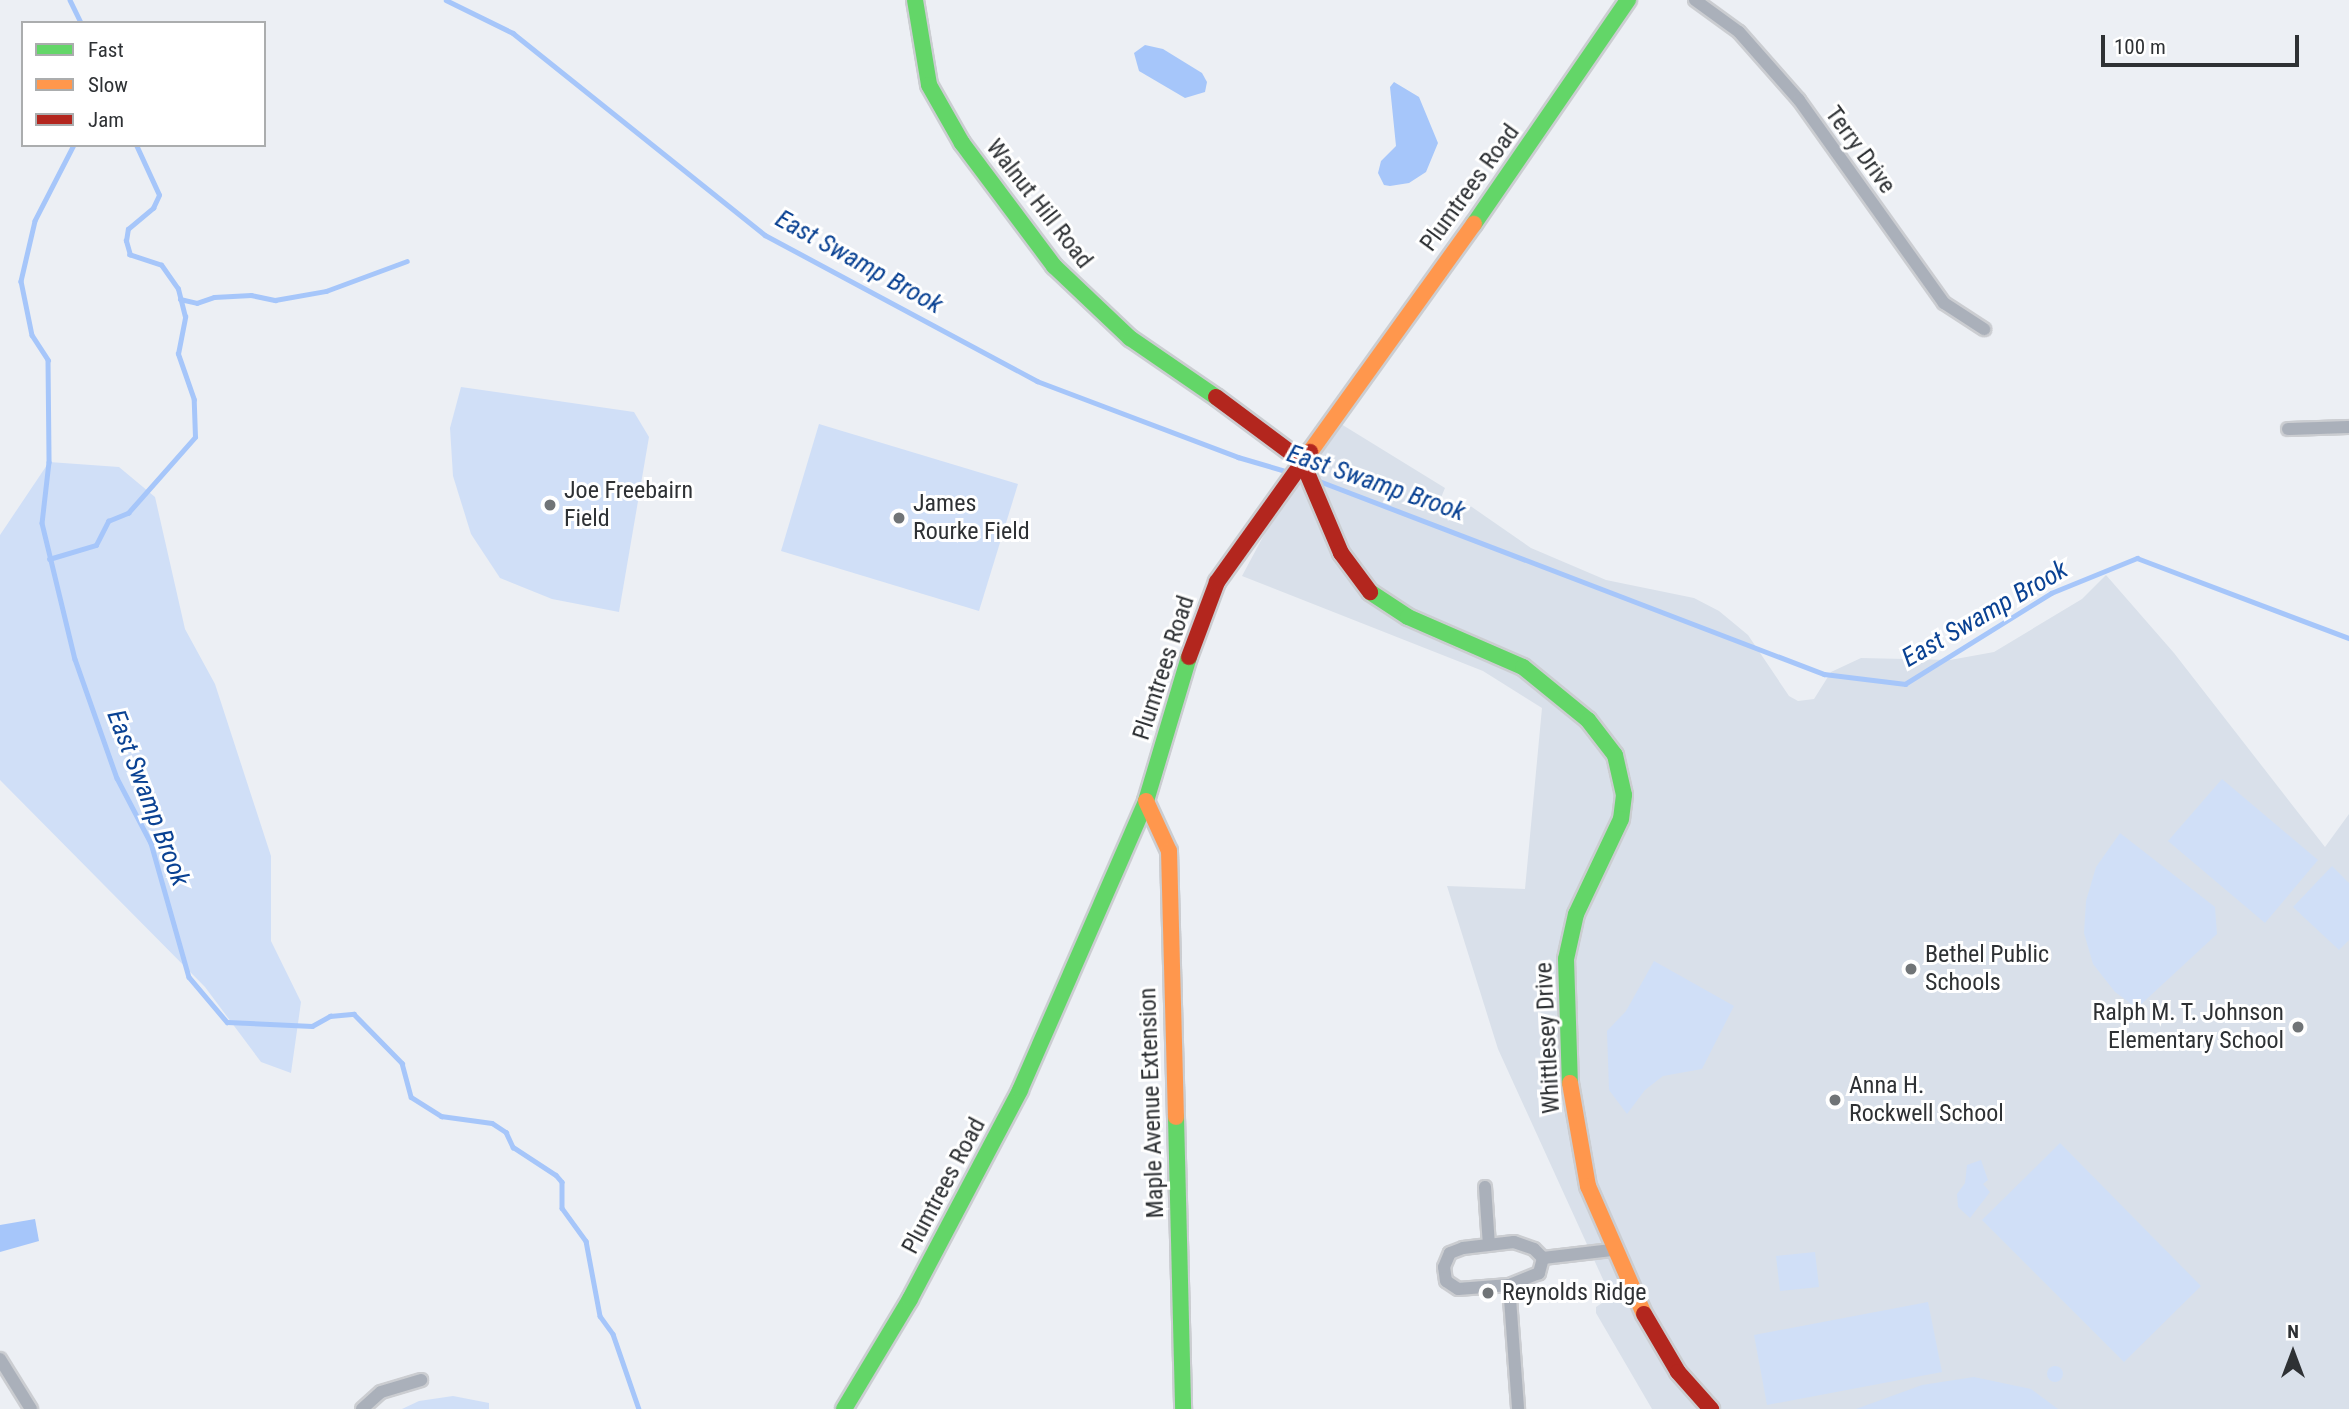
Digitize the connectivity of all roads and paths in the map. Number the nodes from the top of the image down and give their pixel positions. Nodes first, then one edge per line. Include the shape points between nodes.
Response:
1 (915, 0) edge
2 (1628, 0) edge
3 (1695, 0) edge
4 (1984, 329) dead end
5 (2349, 427) edge
6 (2288, 429) dead end
7 (1302, 464) junction
8 (1146, 801) junction
9 (1485, 1186) dead end
10 (1489, 1245) junction
11 (1612, 1250) junction
12 (1543, 1258) junction
13 (1509, 1285) junction
14 (0, 1359) edge
15 (421, 1380) dead end
16 (32, 1409) edge
17 (362, 1409) edge
18 (844, 1409) edge
19 (1183, 1409) edge
20 (1518, 1409) edge
21 (1711, 1409) edge

1 - 7 street, Walnut Hill Road via 929,85 962,143 1054,266 1130,338 1277,436
2 - 7 street, Plumtrees Road
3 - 4 street, Terry Drive via 1739,32 1799,100 1944,303
5 - 6 street
7 - 8 street, Plumtrees Road via 1226,566 1205,609
7 - 11 street, Whittlesey Drive via 1341,553 1367,590 1408,617 1523,667 1588,720 1615,755 1624,795 1621,819 1570,932 1564,984 1579,1151
8 - 18 street, Plumtrees Road via 1020,1090 910,1299
8 - 19 street, Maple Avenue Extension via 1169,851
9 - 10 street
10 - 12 street via 1514,1242 1534,1248
10 - 13 street via 1451,1253 1444,1267 1446,1281 1458,1289
11 - 12 street
11 - 21 street, Whittlesey Drive via 1659,1345
12 - 13 street via 1538,1273
13 - 20 street
14 - 16 street
15 - 17 street via 381,1392

